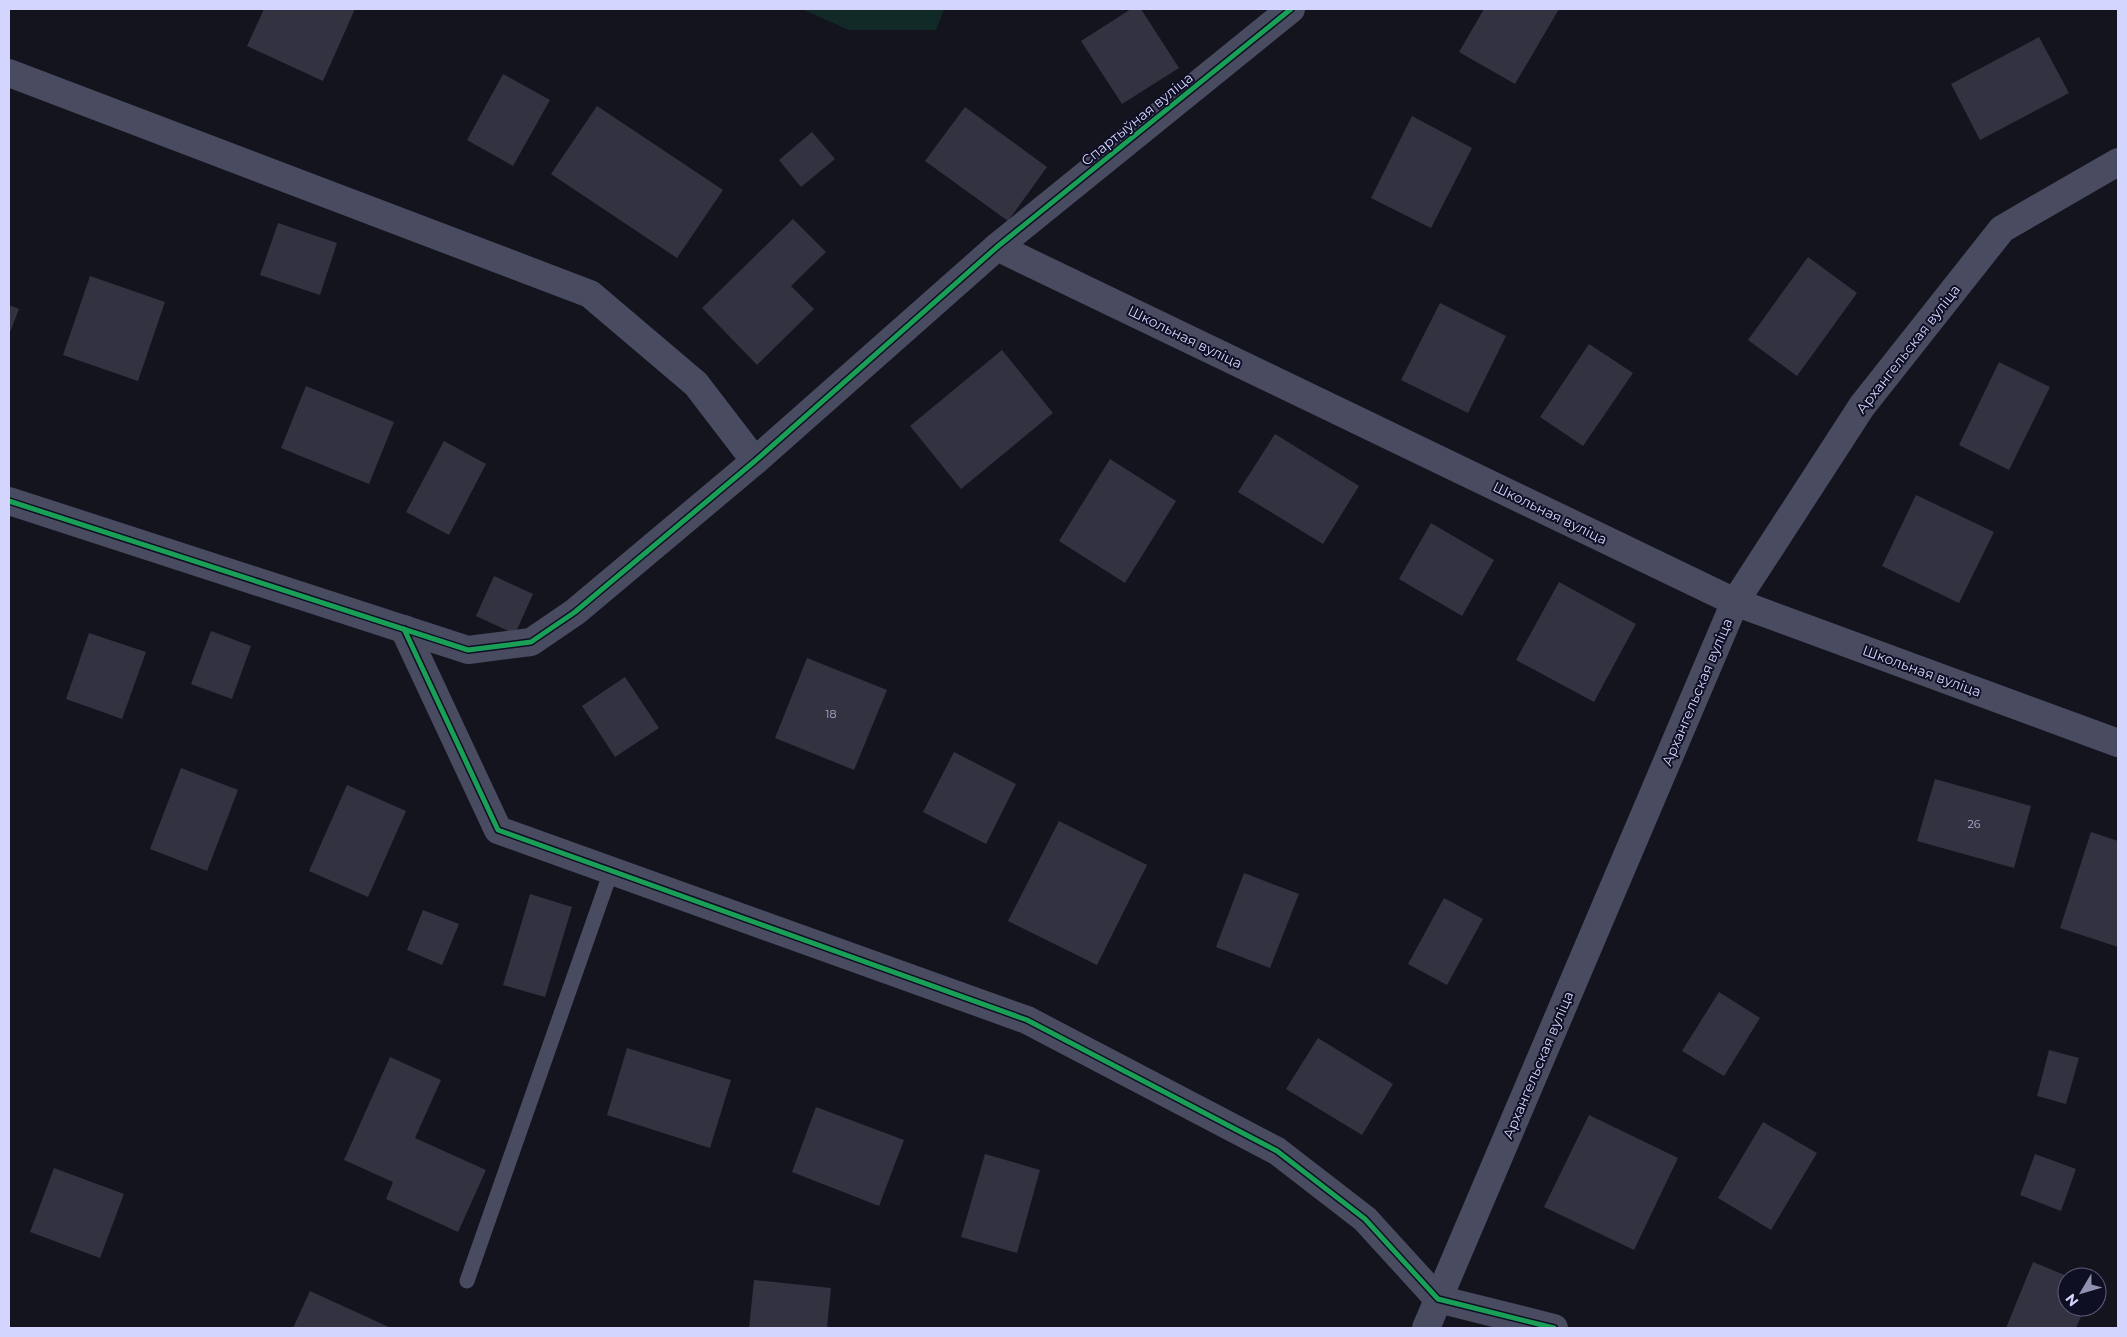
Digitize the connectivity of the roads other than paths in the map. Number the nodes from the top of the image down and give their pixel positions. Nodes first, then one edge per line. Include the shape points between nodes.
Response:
1 (1291, 9) edge
2 (9, 73) edge
3 (2118, 162) edge
4 (997, 247) junction
5 (755, 462) junction
6 (9, 501) edge
7 (1735, 602) junction
8 (404, 629) junction
9 (2118, 743) edge
10 (608, 880) dead end
11 (467, 1281) dead end
12 (1438, 1299) junction
13 (1426, 1328) edge
14 (1554, 1328) edge

1 - 4 street, Спартыўная вуліца
2 - 5 street via 590,294 696,384
3 - 7 street, Архангельская вуліца via 2002,229 1862,406
4 - 5 street, Спартыўная вуліца
4 - 7 street, Школьная вуліца
5 - 8 street, Спартыўная вуліца via 576,612 531,642 468,650
6 - 8 street, Спартыўная вуліца
7 - 9 street, Школьная вуліца
7 - 12 street, Архангельская вуліца
8 - 12 street via 498,830 1027,1020 1277,1151 1365,1219
10 - 11 lane
12 - 13 street, Архангельская вуліца
12 - 14 street

